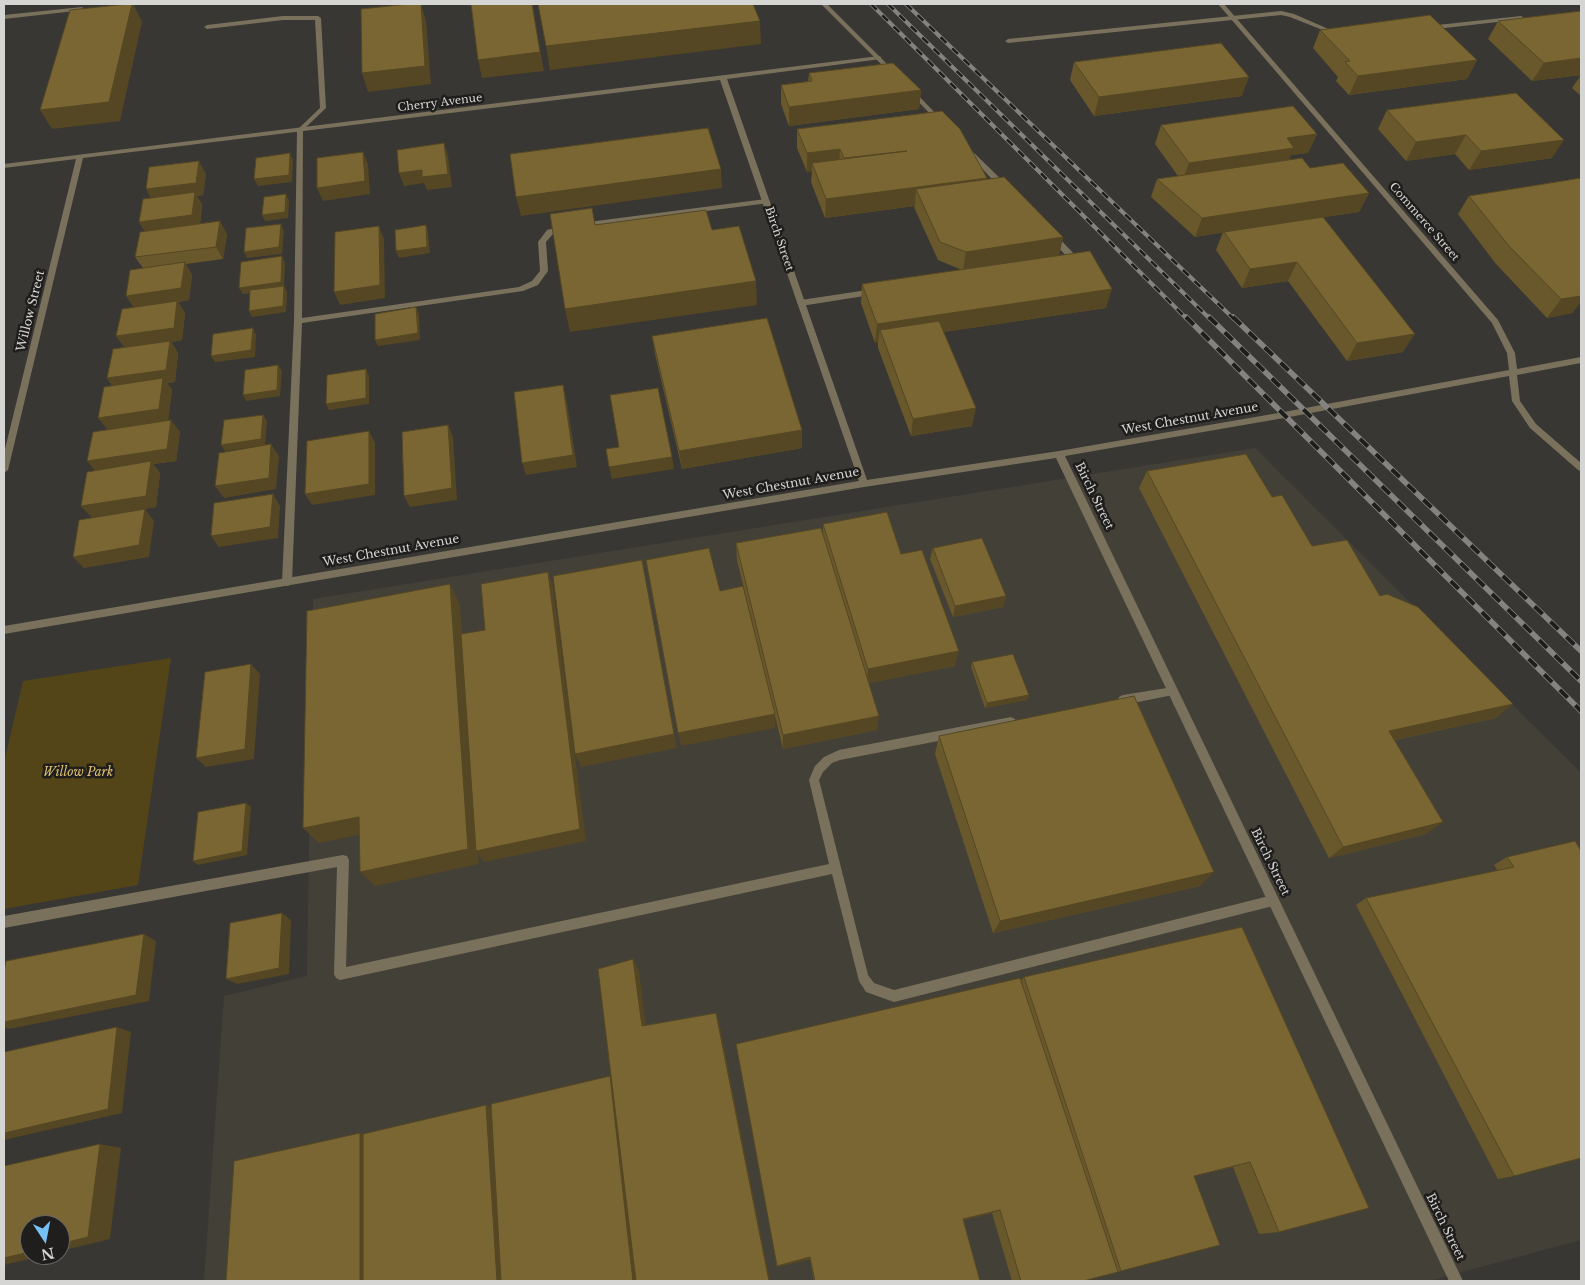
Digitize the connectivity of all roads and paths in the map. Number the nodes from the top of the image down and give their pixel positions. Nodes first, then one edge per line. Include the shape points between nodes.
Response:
1 (824, 4) edge
2 (1221, 4) edge
3 (86, 8) edge
4 (4, 17) edge
5 (1231, 17) junction
6 (1521, 18) edge
7 (207, 27) dead end
8 (1425, 28) edge
9 (1342, 35) edge
10 (1008, 41) dead end
11 (879, 58) junction
12 (723, 78) junction
13 (899, 79) edge
14 (906, 86) edge
15 (947, 129) edge
16 (300, 130) junction
17 (961, 143) edge
18 (80, 156) junction
19 (4, 166) edge
20 (1009, 192) edge
21 (766, 201) junction
22 (1044, 228) edge
23 (1068, 264) edge
24 (880, 291) edge
25 (801, 303) junction
26 (298, 321) junction
27 (1581, 360) edge
28 (1512, 373) junction
29 (1059, 454) junction
30 (1581, 468) edge
31 (4, 470) edge
32 (864, 484) junction
33 (287, 582) junction
34 (4, 630) edge
35 (1172, 691) junction
36 (1114, 702) edge
37 (1025, 719) edge
38 (836, 868) junction
39 (1274, 901) junction
40 (4, 922) edge
41 (1456, 1281) edge

1 - 11 street
2 - 5 street, Commerce Street
3 - 4 street
5 - 9 street via 1286,14
5 - 10 street
5 - 28 street, Commerce Street via 1495,322 1511,353
6 - 8 street
7 - 16 street via 283,18 318,18 323,108
11 - 12 street, Cherry Avenue
11 - 13 street
12 - 16 street, Cherry Avenue
12 - 21 street, Birch Street
14 - 15 street
16 - 18 street, Cherry Avenue
16 - 26 street
17 - 20 street
18 - 19 street, Cherry Avenue
18 - 31 street, Willow Street
21 - 25 street, Birch Street
21 - 26 street via 561,228 550,232 542,242 544,271 535,283 520,289
22 - 23 street via 1078,263
24 - 25 street
25 - 32 street, Birch Street
26 - 33 street
27 - 28 street, West Chestnut Avenue
28 - 29 street, West Chestnut Avenue
28 - 30 street, Commerce Street via 1516,401 1532,426
29 - 32 street, West Chestnut Avenue
29 - 35 street, Birch Street
32 - 33 street, West Chestnut Avenue
33 - 34 street, West Chestnut Avenue
35 - 36 street
35 - 39 street, Birch Street
37 - 38 street via 839,755 828,760 814,780
38 - 39 street via 863,977 870,988 894,996
38 - 40 street via 340,974 343,860
39 - 41 street, Birch Street

